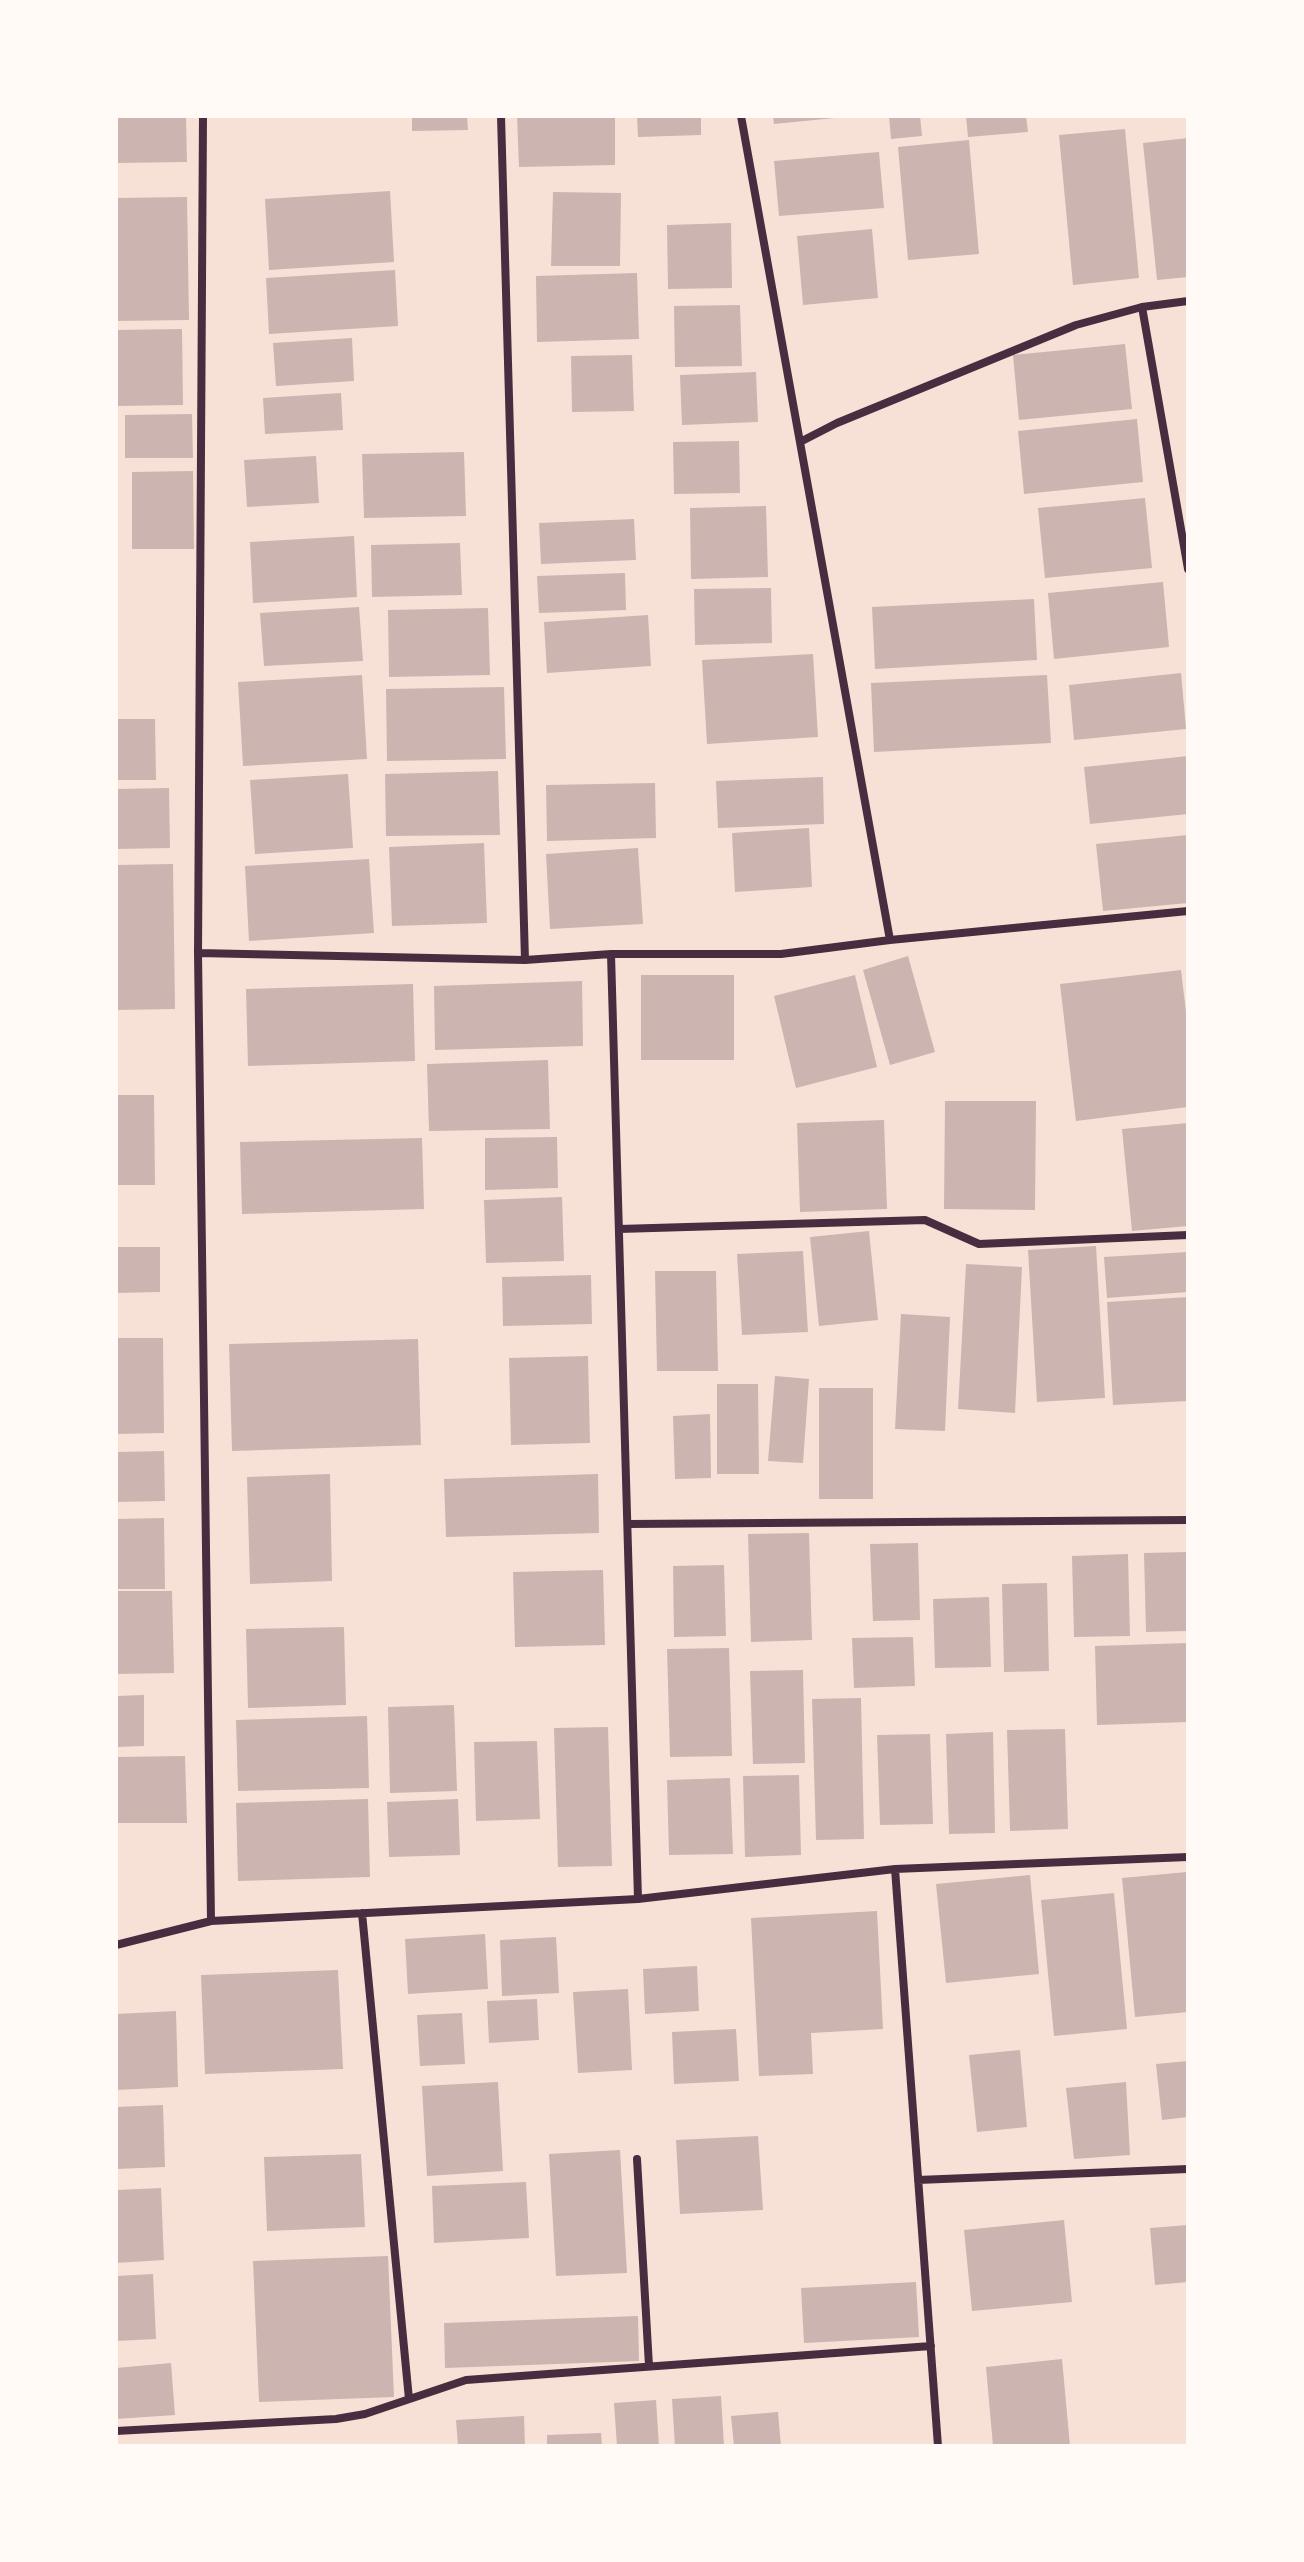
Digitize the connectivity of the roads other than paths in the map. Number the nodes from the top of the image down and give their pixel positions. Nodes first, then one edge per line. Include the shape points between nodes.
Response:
1 (203, 116) edge
2 (501, 116) edge
3 (741, 116) edge
4 (1188, 301) edge
5 (1142, 307) junction
6 (800, 442) junction
7 (1185, 533) edge
8 (1188, 569) edge
9 (1188, 911) edge
10 (890, 940) junction
11 (198, 953) junction
12 (611, 954) junction
13 (525, 960) junction
14 (619, 1229) junction
15 (1188, 1235) edge
16 (1188, 1520) edge
17 (628, 1524) junction
18 (1188, 1857) edge
19 (895, 1869) junction
20 (638, 1899) junction
21 (362, 1913) junction
22 (211, 1921) junction
23 (116, 1945) edge
24 (637, 2159) dead end
25 (1188, 2169) edge
26 (918, 2180) junction
27 (931, 2346) junction
28 (649, 2366) junction
29 (409, 2399) junction
30 (116, 2431) edge
31 (938, 2446) edge

1 - 11 street
2 - 13 street
3 - 6 street
4 - 5 street
5 - 6 street via 1076,325
5 - 7 street
6 - 10 street
7 - 8 street
9 - 10 street
10 - 12 street via 781,954
11 - 13 street
11 - 22 street
12 - 13 street
12 - 14 street
14 - 15 street via 925,1220 979,1244
14 - 17 street
16 - 17 street
17 - 20 street
18 - 19 street
19 - 20 street
19 - 26 street
20 - 21 street
21 - 22 street
21 - 29 street
22 - 23 street
24 - 28 street
25 - 26 street
26 - 27 street
27 - 28 street
27 - 31 street
28 - 29 street via 466,2380
29 - 30 street via 336,2419

